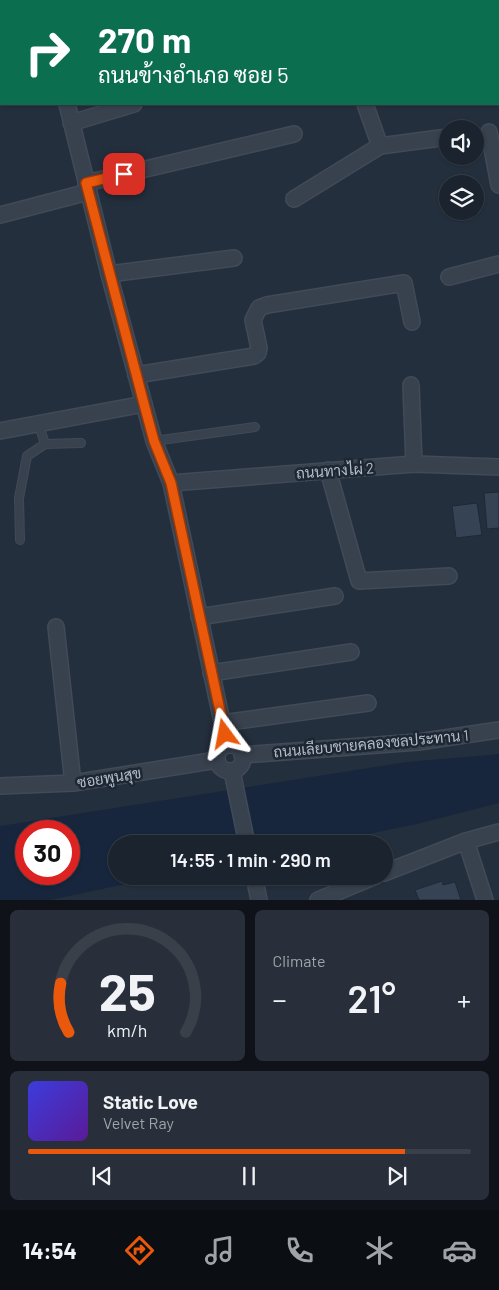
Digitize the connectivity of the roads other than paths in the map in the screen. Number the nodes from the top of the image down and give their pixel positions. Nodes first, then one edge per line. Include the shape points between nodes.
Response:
1 (67, 105) edge
2 (131, 105) edge
3 (365, 105) edge
4 (71, 123) junction
5 (488, 132) edge
6 (294, 134) dead end
7 (439, 138) edge
8 (380, 146) junction
9 (499, 185) edge
10 (87, 187) junction
11 (294, 199) dead end
12 (0, 215) edge
13 (234, 258) dead end
14 (499, 264) edge
15 (109, 274) junction
16 (449, 278) dead end
17 (412, 322) dead end
18 (136, 375) junction
19 (411, 385) dead end
20 (144, 404) junction
21 (39, 425) junction
22 (254, 428) dead end
23 (0, 431) edge
24 (154, 441) junction
25 (81, 443) dead end
26 (45, 444) junction
27 (414, 464) junction
28 (499, 467) edge
29 (328, 470) junction
30 (171, 483) junction
31 (20, 540) dead end
32 (449, 576) dead end
33 (335, 596) dead end
34 (199, 616) junction
35 (56, 627) dead end
36 (351, 652) dead end
37 (211, 673) junction
38 (368, 703) dead end
39 (222, 723) junction
40 (499, 730) edge
41 (227, 745) junction
42 (242, 755) junction
43 (217, 760) junction
44 (233, 775) junction
45 (73, 783) junction
46 (0, 786) edge
47 (499, 832) edge
48 (245, 835) edge
49 (466, 841) junction
50 (393, 869) edge
51 (256, 885) edge
52 (354, 885) edge
53 (259, 900) edge
54 (318, 900) edge
55 (485, 900) edge

1 - 4 street
2 - 4 street
3 - 8 street
4 - 10 street
5 - 9 street
6 - 10 street
7 - 8 street
8 - 11 street
10 - 12 street
10 - 15 street
13 - 15 street
14 - 16 street
15 - 18 street
17 - 18 street via 404,283 267,305 259,308 253,320 258,348 254,356
18 - 20 street
19 - 27 street
20 - 21 street
20 - 24 street
21 - 23 street
21 - 26 lane
22 - 24 lane
24 - 30 street
25 - 26 lane
26 - 31 lane via 27,456 23,470 19,498
27 - 28 street, ถนนทางไผ่ 2
27 - 29 street, ถนนทางไผ่ 2
29 - 30 street, ถนนทางไผ่ 2
29 - 32 street via 359,581
30 - 34 street
33 - 34 street
34 - 37 street
35 - 45 street
36 - 37 street
37 - 39 street
38 - 39 street
39 - 41 street
40 - 42 street, ถนนเลียบชายคลองชลประทาน 1 via 418,742
41 - 42 street via 237,747
41 - 43 street via 219,751
42 - 44 street
43 - 44 street
43 - 45 street, ซอยพูนสุข
44 - 48 street
45 - 46 street, ซอยพูนสุข
47 - 49 street
49 - 50 street
49 - 55 street
51 - 53 street
52 - 54 street

